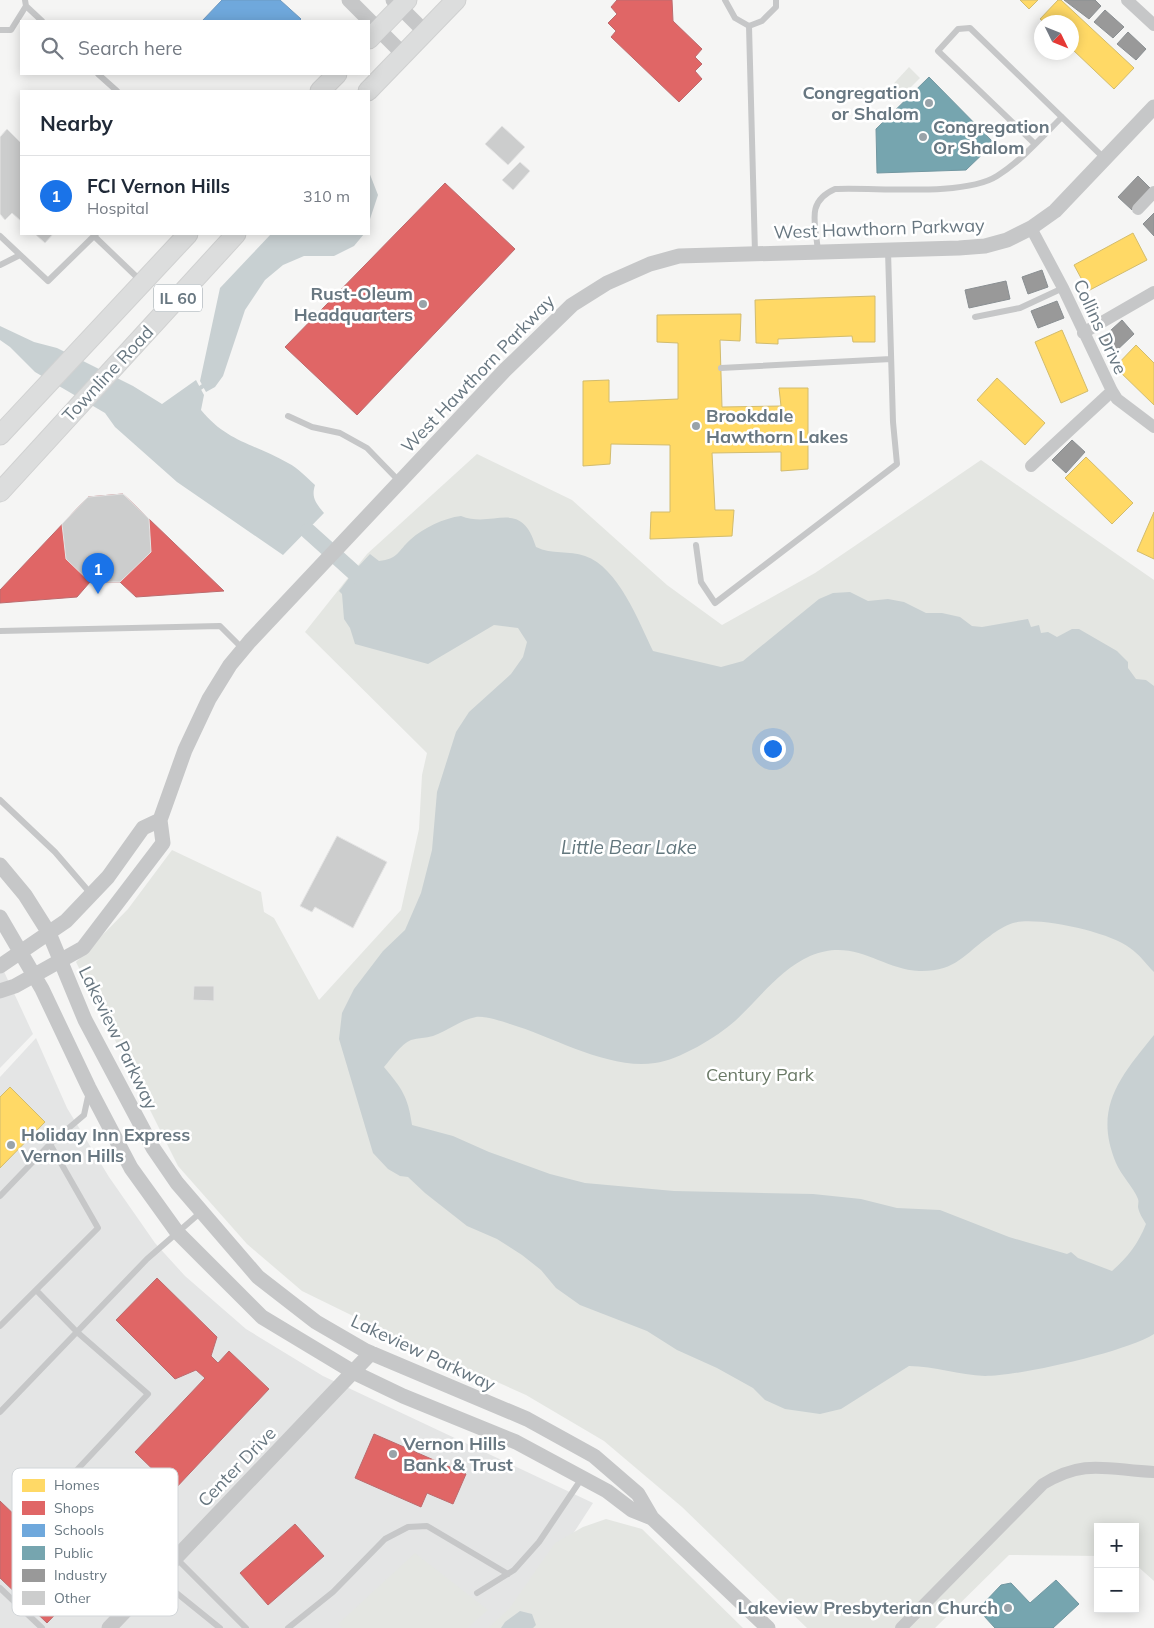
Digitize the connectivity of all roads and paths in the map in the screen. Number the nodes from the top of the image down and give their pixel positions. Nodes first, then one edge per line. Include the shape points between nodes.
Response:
1 (348, 0) edge
2 (456, 0) edge
3 (725, 0) edge
4 (776, 0) edge
5 (1127, 0) edge
6 (400, 2) edge
7 (25, 3) edge
8 (41, 20) edge
9 (363, 20) edge
10 (1154, 25) edge
11 (749, 26) junction
12 (0, 30) edge
13 (425, 32) junction
14 (374, 34) edge
15 (403, 54) junction
16 (99, 75) edge
17 (335, 75) edge
18 (116, 90) edge
19 (321, 90) edge
20 (369, 90) edge
21 (1154, 107) edge
22 (1062, 117) junction
23 (1034, 144) junction
24 (1105, 159) junction
25 (1152, 198) edge
26 (1138, 209) dead end
27 (1031, 228) junction
28 (95, 235) edge
29 (187, 235) edge
30 (235, 235) edge
31 (0, 236) edge
32 (888, 250) junction
33 (818, 252) junction
34 (755, 253) junction
35 (20, 255) junction
36 (0, 265) edge
37 (143, 282) junction
38 (1063, 288) junction
39 (1154, 292) edge
40 (975, 317) dead end
41 (1083, 333) junction
42 (891, 359) junction
43 (721, 368) dead end
44 (1112, 391) junction
45 (288, 416) dead end
46 (1154, 427) edge
47 (0, 435) edge
48 (1031, 466) dead end
49 (400, 482) junction
50 (0, 492) edge
51 (696, 545) dead end
52 (0, 631) edge
53 (243, 649) junction
54 (0, 800) edge
55 (160, 820) junction
56 (0, 865) edge
57 (93, 895) junction
58 (0, 917) edge
59 (48, 933) junction
60 (21, 950) junction
61 (60, 961) junction
62 (0, 966) edge
63 (33, 977) junction
64 (0, 991) edge
65 (90, 1088) junction
66 (50, 1144) junction
67 (0, 1196) edge
68 (201, 1212) junction
69 (177, 1232) junction
70 (36, 1290) junction
71 (0, 1326) edge
72 (77, 1332) junction
73 (371, 1353) junction
74 (355, 1373) junction
75 (0, 1412) edge
76 (79, 1468) edge
77 (1154, 1472) edge
78 (582, 1478) junction
79 (652, 1518) junction
80 (178, 1556) edge
81 (178, 1560) edge
82 (508, 1574) junction
83 (0, 1588) edge
84 (477, 1592) dead end
85 (178, 1594) edge
86 (12, 1599) edge
87 (29, 1616) edge
88 (120, 1616) edge
89 (42, 1628) edge
90 (109, 1628) edge
91 (220, 1628) edge
92 (246, 1628) edge
93 (288, 1628) edge
94 (768, 1628) edge
95 (901, 1628) edge

1 - 9 street
2 - 13 main road
3 - 11 lane via 734,18
4 - 11 lane via 776,7 762,22
5 - 10 street
6 - 13 street
6 - 14 main road
7 - 8 lane
7 - 12 lane via 11,30
11 - 34 lane
13 - 15 main road
14 - 15 street
15 - 20 main road
16 - 18 lane
17 - 19 main road
21 - 24 street, West Hawthorn Parkway
22 - 23 lane
22 - 23 lane via 970,28 958,30 938,51
22 - 24 lane
23 - 33 lane via 996,177 961,188 835,189 823,194 814,208
24 - 27 street, West Hawthorn Parkway via 1055,211
25 - 26 street
27 - 32 street, West Hawthorn Parkway via 985,246
27 - 38 street, Collins Drive
28 - 35 lane via 48,281
28 - 37 lane
29 - 37 main road, IL 60
30 - 50 main road, Townline Road / IL 60
31 - 35 lane
32 - 33 street, West Hawthorn Parkway
32 - 42 lane
33 - 34 street, West Hawthorn Parkway
34 - 49 street, West Hawthorn Parkway via 680,256 650,264 607,283 572,305 505,370
35 - 36 lane
37 - 47 main road, IL 60
38 - 40 lane via 1020,308
38 - 41 street, Collins Drive
39 - 41 street
41 - 44 street, Collins Drive
42 - 43 lane
42 - 51 lane via 892,422 897,464 716,603 701,582
44 - 46 street, Collins Drive
44 - 48 street
45 - 49 lane via 312,427 340,434 367,448
49 - 53 street, West Hawthorn Parkway
52 - 53 lane via 220,626
53 - 55 street, West Hawthorn Parkway via 209,699 179,765
54 - 57 lane
55 - 57 street via 143,828
55 - 61 street, West Hawthorn Parkway via 163,843 145,869 83,948
56 - 59 street, Lakeview Parkway via 25,896
57 - 59 street
58 - 60 street, Lakeview Parkway
59 - 60 street
59 - 61 street, Lakeview Parkway
60 - 62 street
60 - 63 street, Lakeview Parkway
61 - 63 street, West Hawthorn Parkway
61 - 68 street, Lakeview Parkway via 85,1020 142,1129 177,1183
63 - 64 street, West Hawthorn Parkway
63 - 65 street, Lakeview Parkway
65 - 66 lane via 84,1115
65 - 69 street, Lakeview Parkway via 131,1168
66 - 67 lane
66 - 70 lane via 98,1228
68 - 69 lane
68 - 73 street, Lakeview Parkway via 258,1277 278,1294 316,1322
69 - 72 lane
69 - 74 street, Lakeview Parkway via 262,1317
70 - 71 lane
70 - 72 lane
72 - 75 lane
72 - 76 lane via 148,1394
73 - 74 street, Center Drive
73 - 79 street, Lakeview Parkway via 527,1419 594,1456 638,1494
74 - 78 street, Lakeview Parkway via 516,1442
74 - 80 street, Center Drive
77 - 95 street via 1077,1468 1042,1484
78 - 79 street, Lakeview Parkway via 607,1491 632,1510
78 - 82 lane via 539,1542
79 - 94 street, Lakeview Parkway
81 - 92 lane
82 - 84 lane
82 - 93 lane via 427,1526 408,1526 385,1539 333,1592
83 - 86 lane
85 - 91 lane
87 - 89 lane
88 - 90 street, Center Drive

